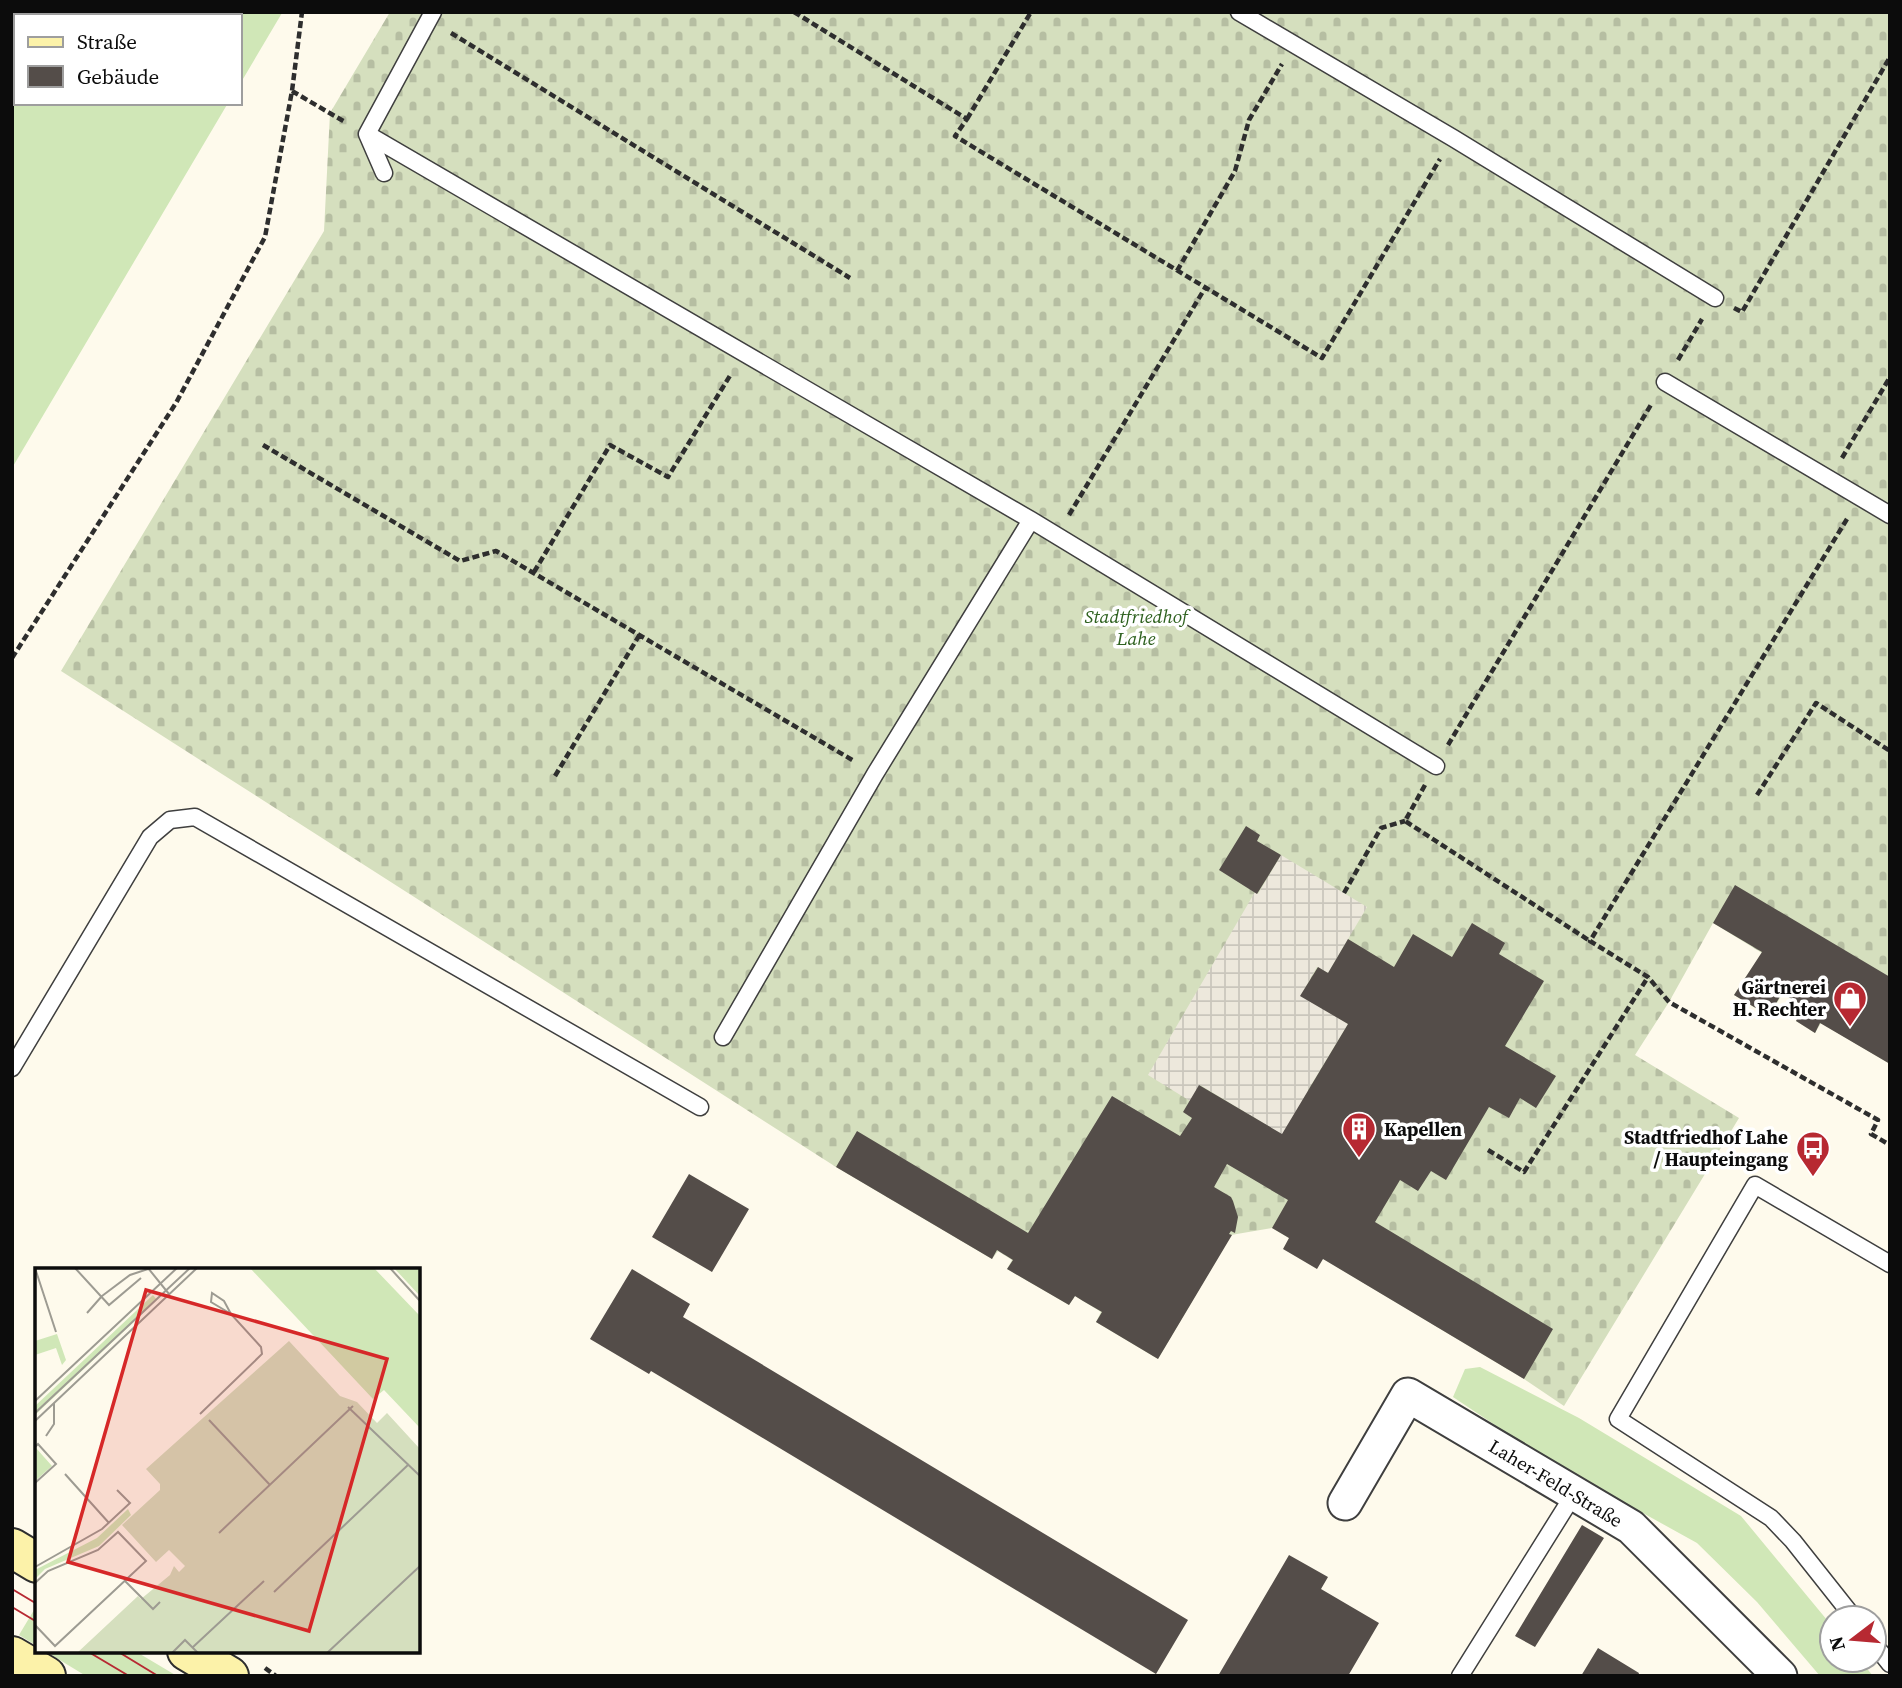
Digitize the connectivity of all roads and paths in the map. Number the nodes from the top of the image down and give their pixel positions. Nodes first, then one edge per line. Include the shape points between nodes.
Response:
1 (302, 12) edge
2 (794, 12) edge
3 (1031, 12) edge
4 (1238, 12) edge
5 (431, 16) edge
6 (1294, 45) junction
7 (1890, 57) edge
8 (292, 90) junction
9 (967, 119) junction
10 (367, 134) junction
11 (1453, 138) junction
12 (384, 173) dead end
13 (1177, 271) junction
14 (850, 278) dead end
15 (1205, 288) junction
16 (1715, 298) junction
17 (743, 354) junction
18 (1890, 377) edge
19 (1665, 382) junction
20 (263, 445) dead end
21 (1829, 479) junction
22 (1860, 497) junction
23 (1890, 515) edge
24 (1031, 520) junction
25 (1057, 536) junction
26 (534, 572) junction
27 (640, 634) junction
28 (12, 658) edge
29 (1890, 751) edge
30 (1436, 766) junction
31 (875, 774) junction
32 (555, 776) dead end
33 (1757, 795) dead end
34 (1405, 821) junction
35 (1344, 893) dead end
36 (1590, 941) junction
37 (1648, 977) junction
38 (723, 1037) dead end
39 (12, 1068) edge
40 (700, 1107) dead end
41 (1889, 1143) edge
42 (1488, 1150) dead end
43 (1890, 1264) edge
44 (1574, 1494) junction
45 (1345, 1503) dead end
46 (12, 1548) edge
47 (35, 1562) edge
48 (1843, 1604) edge
49 (190, 1653) edge
50 (12, 1656) edge
51 (46, 1676) edge
52 (229, 1676) edge
53 (1460, 1676) edge
54 (1780, 1676) edge

1 - 8 path
2 - 9 path
3 - 9 path
4 - 6 lane
5 - 10 lane
5 - 14 path
6 - 11 lane
6 - 13 path via 1249,120 1235,171
7 - 16 path via 1742,312
8 - 10 path
8 - 28 path via 265,237 176,403
9 - 13 path via 955,136
10 - 12 lane
10 - 17 lane
11 - 15 path via 1322,358
11 - 16 lane
13 - 15 path
15 - 25 path
16 - 19 path
17 - 24 lane
17 - 26 path via 668,477 610,445
18 - 21 path
19 - 21 lane
19 - 30 path
20 - 26 path via 460,561 496,551
21 - 22 lane
22 - 23 lane
22 - 36 path
24 - 25 lane
24 - 31 lane
25 - 30 lane
26 - 27 path
27 - 31 path
27 - 32 path
29 - 33 path via 1816,704
30 - 34 path
31 - 38 lane
34 - 35 path via 1381,828
34 - 36 path
36 - 37 path
37 - 41 path via 1669,1002 1878,1120 1871,1134
37 - 42 path via 1524,1172
39 - 40 lane via 150,836 170,820 195,817
43 - 48 lane via 1755,1185 1618,1419 1770,1518
44 - 45 street, Laher-Feld-Straße via 1408,1395
44 - 53 lane
44 - 54 street, Laher-Feld-Straße via 1631,1527
46 - 47 main road
49 - 52 main road
50 - 51 main road

